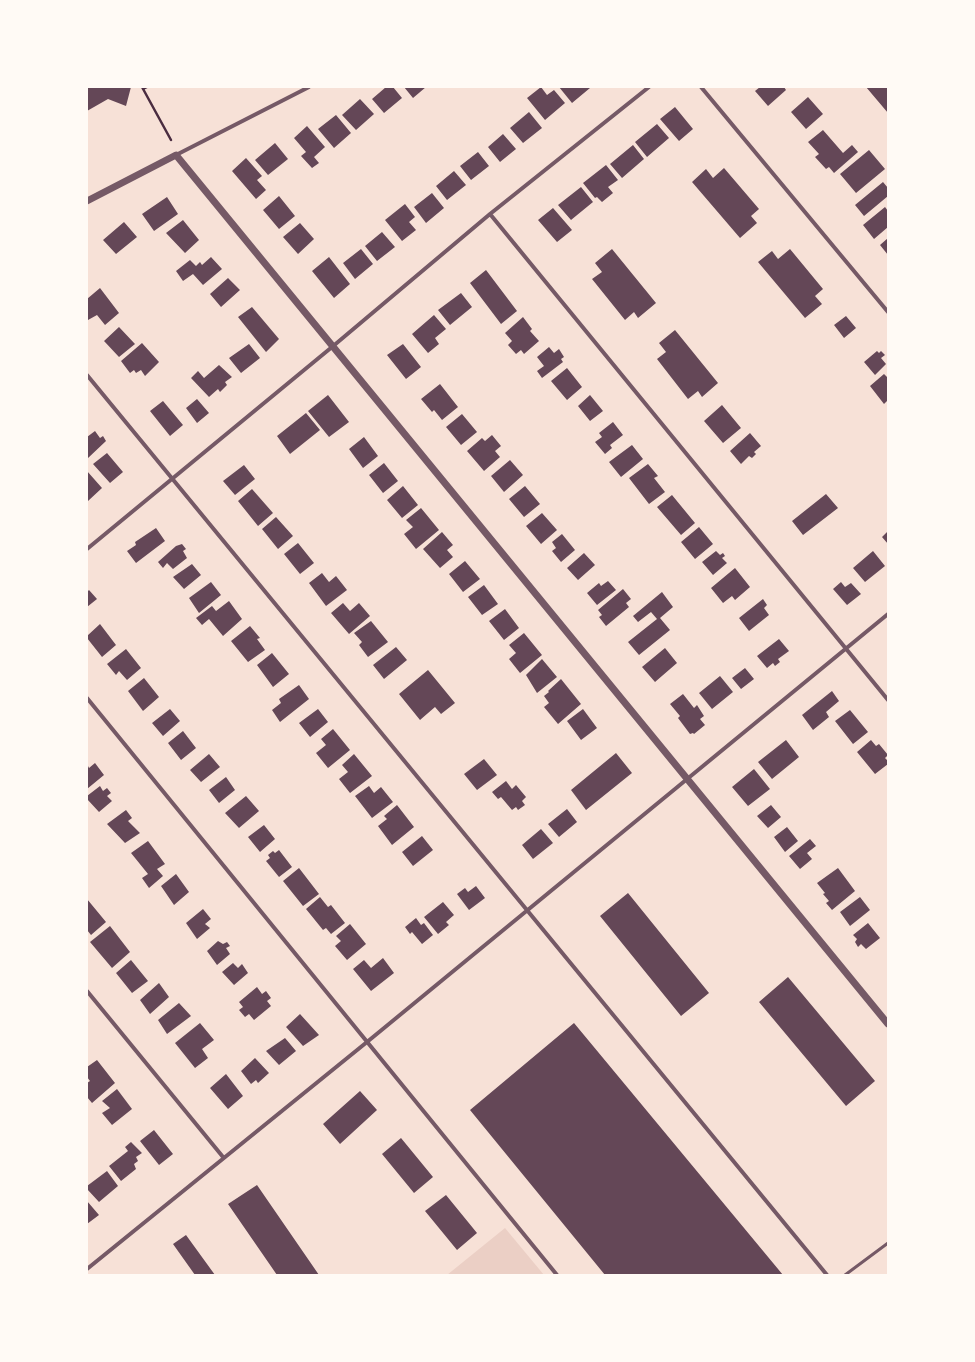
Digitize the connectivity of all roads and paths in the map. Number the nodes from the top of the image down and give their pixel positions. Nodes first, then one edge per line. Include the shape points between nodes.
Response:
1 (147, 87) edge
2 (309, 87) edge
3 (649, 87) edge
4 (701, 87) edge
5 (142, 88) edge
6 (171, 140) dead end
7 (176, 155) junction
8 (87, 201) edge
9 (490, 214) junction
10 (888, 312) edge
11 (332, 347) junction
12 (87, 375) edge
13 (172, 478) junction
14 (87, 549) edge
15 (888, 614) edge
16 (847, 649) junction
17 (87, 698) edge
18 (888, 700) edge
19 (686, 779) junction
20 (527, 910) junction
21 (87, 991) edge
22 (888, 1024) edge
23 (367, 1042) junction
24 (223, 1157) junction
25 (888, 1243) edge
26 (87, 1269) edge
27 (557, 1275) edge
28 (827, 1275) edge
29 (845, 1275) edge

1 - 5 path
2 - 7 street
3 - 9 street
4 - 10 street
5 - 6 path
7 - 8 street
7 - 11 street
9 - 11 street
9 - 16 street
11 - 13 street
11 - 19 street
12 - 13 street
13 - 14 street
13 - 20 street
15 - 16 street
16 - 18 street
16 - 19 street
17 - 23 street
19 - 20 street
19 - 22 street
20 - 23 street
20 - 28 street
21 - 24 street
23 - 24 street
23 - 27 street
24 - 26 street
25 - 29 lane

